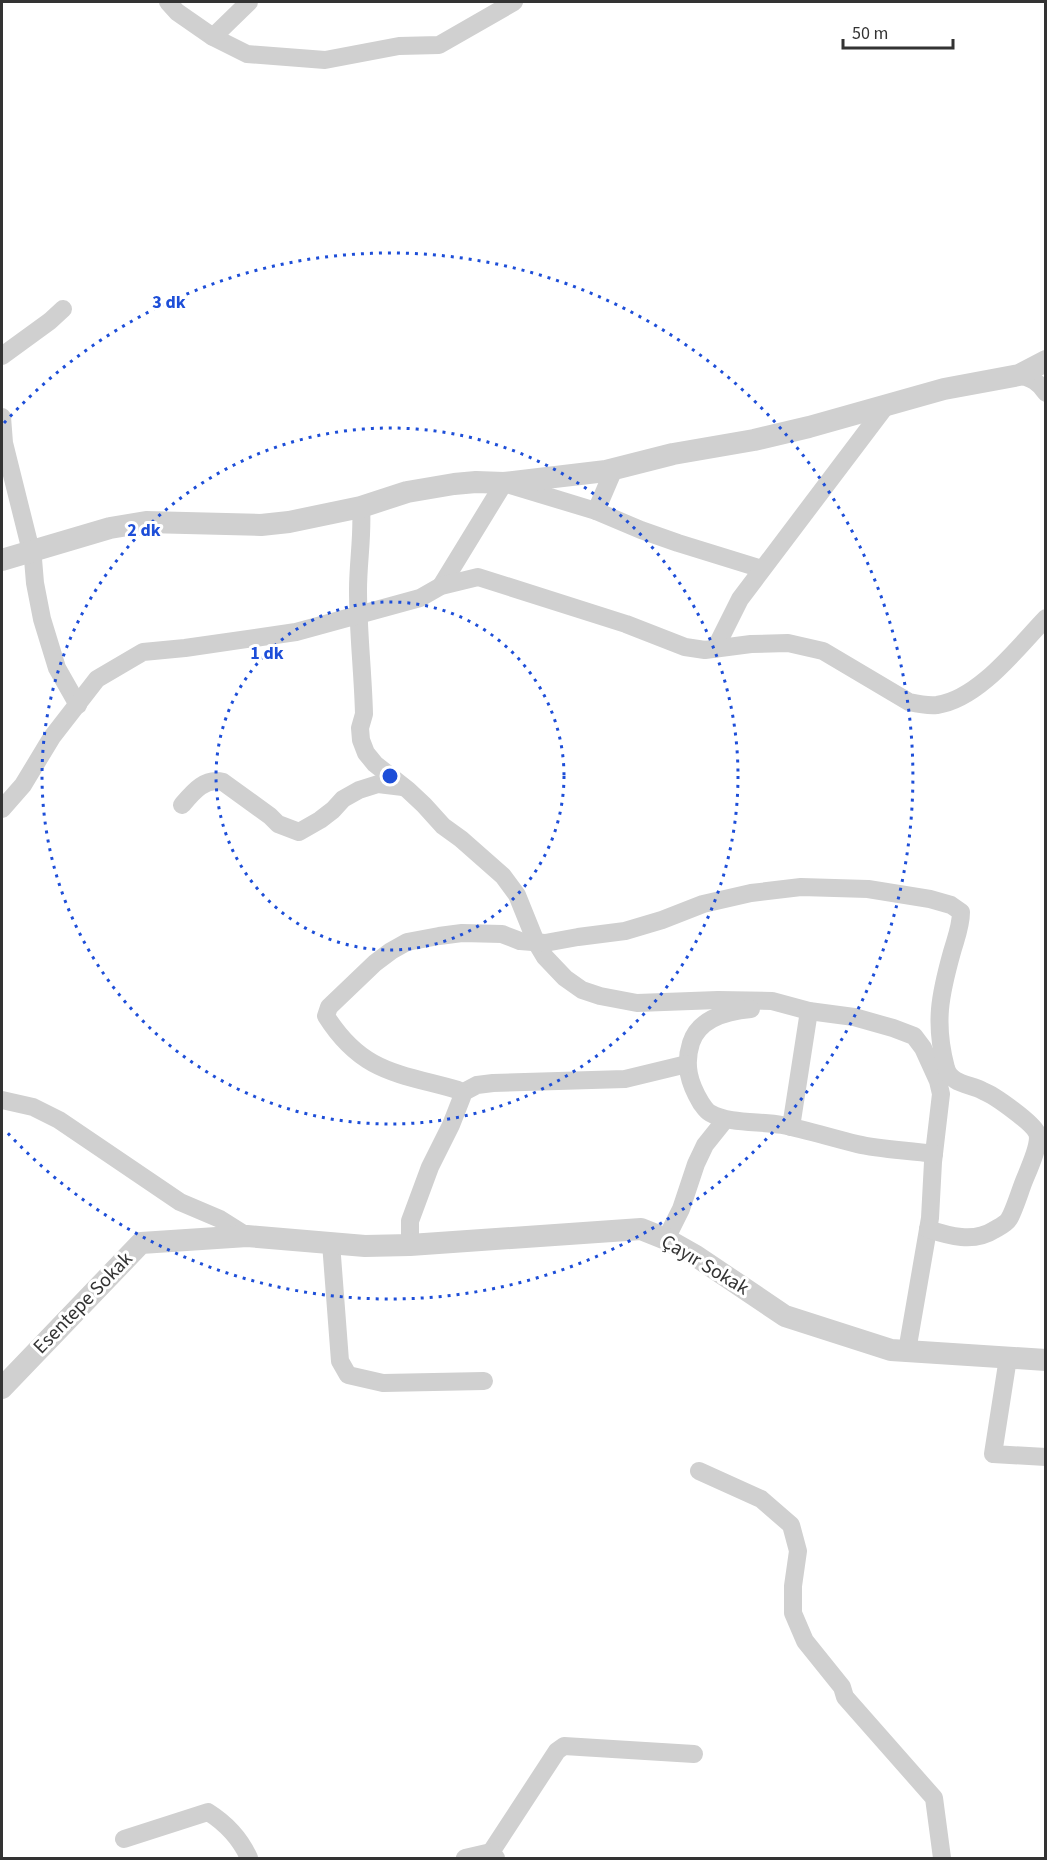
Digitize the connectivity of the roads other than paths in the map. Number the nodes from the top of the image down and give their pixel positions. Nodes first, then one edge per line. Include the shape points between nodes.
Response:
1 (168, 2) edge
2 (249, 2) edge
3 (514, 2) edge
4 (213, 37) junction
5 (63, 309) dead end
6 (2, 356) edge
7 (1046, 361) edge
8 (1019, 375) junction
9 (1046, 393) edge
10 (885, 406) junction
11 (2, 417) edge
12 (614, 469) junction
13 (504, 483) junction
14 (361, 507) junction
15 (596, 511) junction
16 (32, 552) junction
17 (2, 560) edge
18 (762, 569) junction
19 (441, 586) junction
20 (359, 614) junction
21 (1046, 618) edge
22 (716, 649) junction
23 (78, 705) junction
24 (405, 787) junction
25 (182, 805) dead end
26 (2, 809) edge
27 (536, 942) junction
28 (800, 1008) junction
29 (687, 1064) junction
30 (460, 1094) junction
31 (2, 1100) edge
32 (725, 1120) junction
33 (791, 1127) junction
34 (934, 1154) junction
35 (928, 1229) junction
36 (247, 1236) junction
37 (666, 1239) junction
38 (331, 1243) junction
39 (410, 1245) junction
40 (907, 1352) junction
41 (1008, 1358) junction
42 (1046, 1360) edge
43 (484, 1381) dead end
44 (2, 1388) edge
45 (1046, 1457) edge
46 (699, 1472) dead end
47 (694, 1754) dead end
48 (124, 1839) dead end
49 (493, 1855) edge
50 (249, 1858) edge
51 (465, 1858) edge
52 (942, 1858) edge

1 - 4 street
2 - 4 street
3 - 4 street via 439,45 399,46 325,60 247,54
5 - 6 street
7 - 8 street
8 - 9 street via 1038,382
8 - 10 street via 944,389
10 - 12 street via 765,437
10 - 18 street
11 - 16 street via 4,444
12 - 13 street
12 - 15 street
13 - 14 street via 465,483 407,492
13 - 15 street
13 - 19 street
14 - 16 street via 261,525 146,522 110,528
14 - 20 street
15 - 18 street via 669,540
16 - 17 street
16 - 23 street via 49,644 57,668
18 - 22 street via 740,599
19 - 20 street via 420,598
19 - 22 street via 478,577 685,647
20 - 23 street via 296,632 143,652 97,679
20 - 24 street via 364,714 361,741 375,764
21 - 22 street via 990,676 955,699 938,705 909,702 823,651 809,647 788,643
23 - 26 street
24 - 25 street via 378,784 359,790 299,832 278,824 215,780 194,792
24 - 27 street via 443,826 503,876 517,896
27 - 28 street via 565,978 600,996 637,1003 772,1001
27 - 30 street via 502,934 462,933 408,942 375,963 328,1007 326,1016 335,1030 370,1063 394,1074 458,1090
27 - 35 street via 625,931 703,904 801,887 868,889 930,899 962,912 939,1004 940,1044 947,1072 1017,1113 1037,1133 1037,1143 1009,1220 972,1238
28 - 29 street via 745,1010 709,1020 694,1032
28 - 33 street
28 - 34 street via 854,1017 914,1036 940,1087
29 - 30 street via 625,1078 477,1085
29 - 32 street via 688,1077 707,1112
30 - 39 street via 459,1107 410,1221
31 - 36 street via 33,1107 59,1120 180,1202
32 - 33 street
32 - 37 street via 705,1145
33 - 34 street via 857,1144
34 - 35 street
35 - 40 street
36 - 38 street, Çayır Sokak
36 - 44 street, Esentepe Sokak via 141,1243
37 - 39 street, Çayır Sokak via 641,1229
37 - 40 street, Çayır Sokak via 785,1316
38 - 39 street, Çayır Sokak
38 - 43 street via 340,1361 348,1376 383,1383
40 - 41 street, Çayır Sokak
41 - 42 street, Çayır Sokak
41 - 45 street via 993,1454
46 - 52 street via 761,1499 791,1526 798,1551 793,1613 805,1641 842,1687 845,1698 934,1798
47 - 49 street via 564,1746 557,1751
48 - 50 street via 208,1812 224,1822
49 - 51 street

